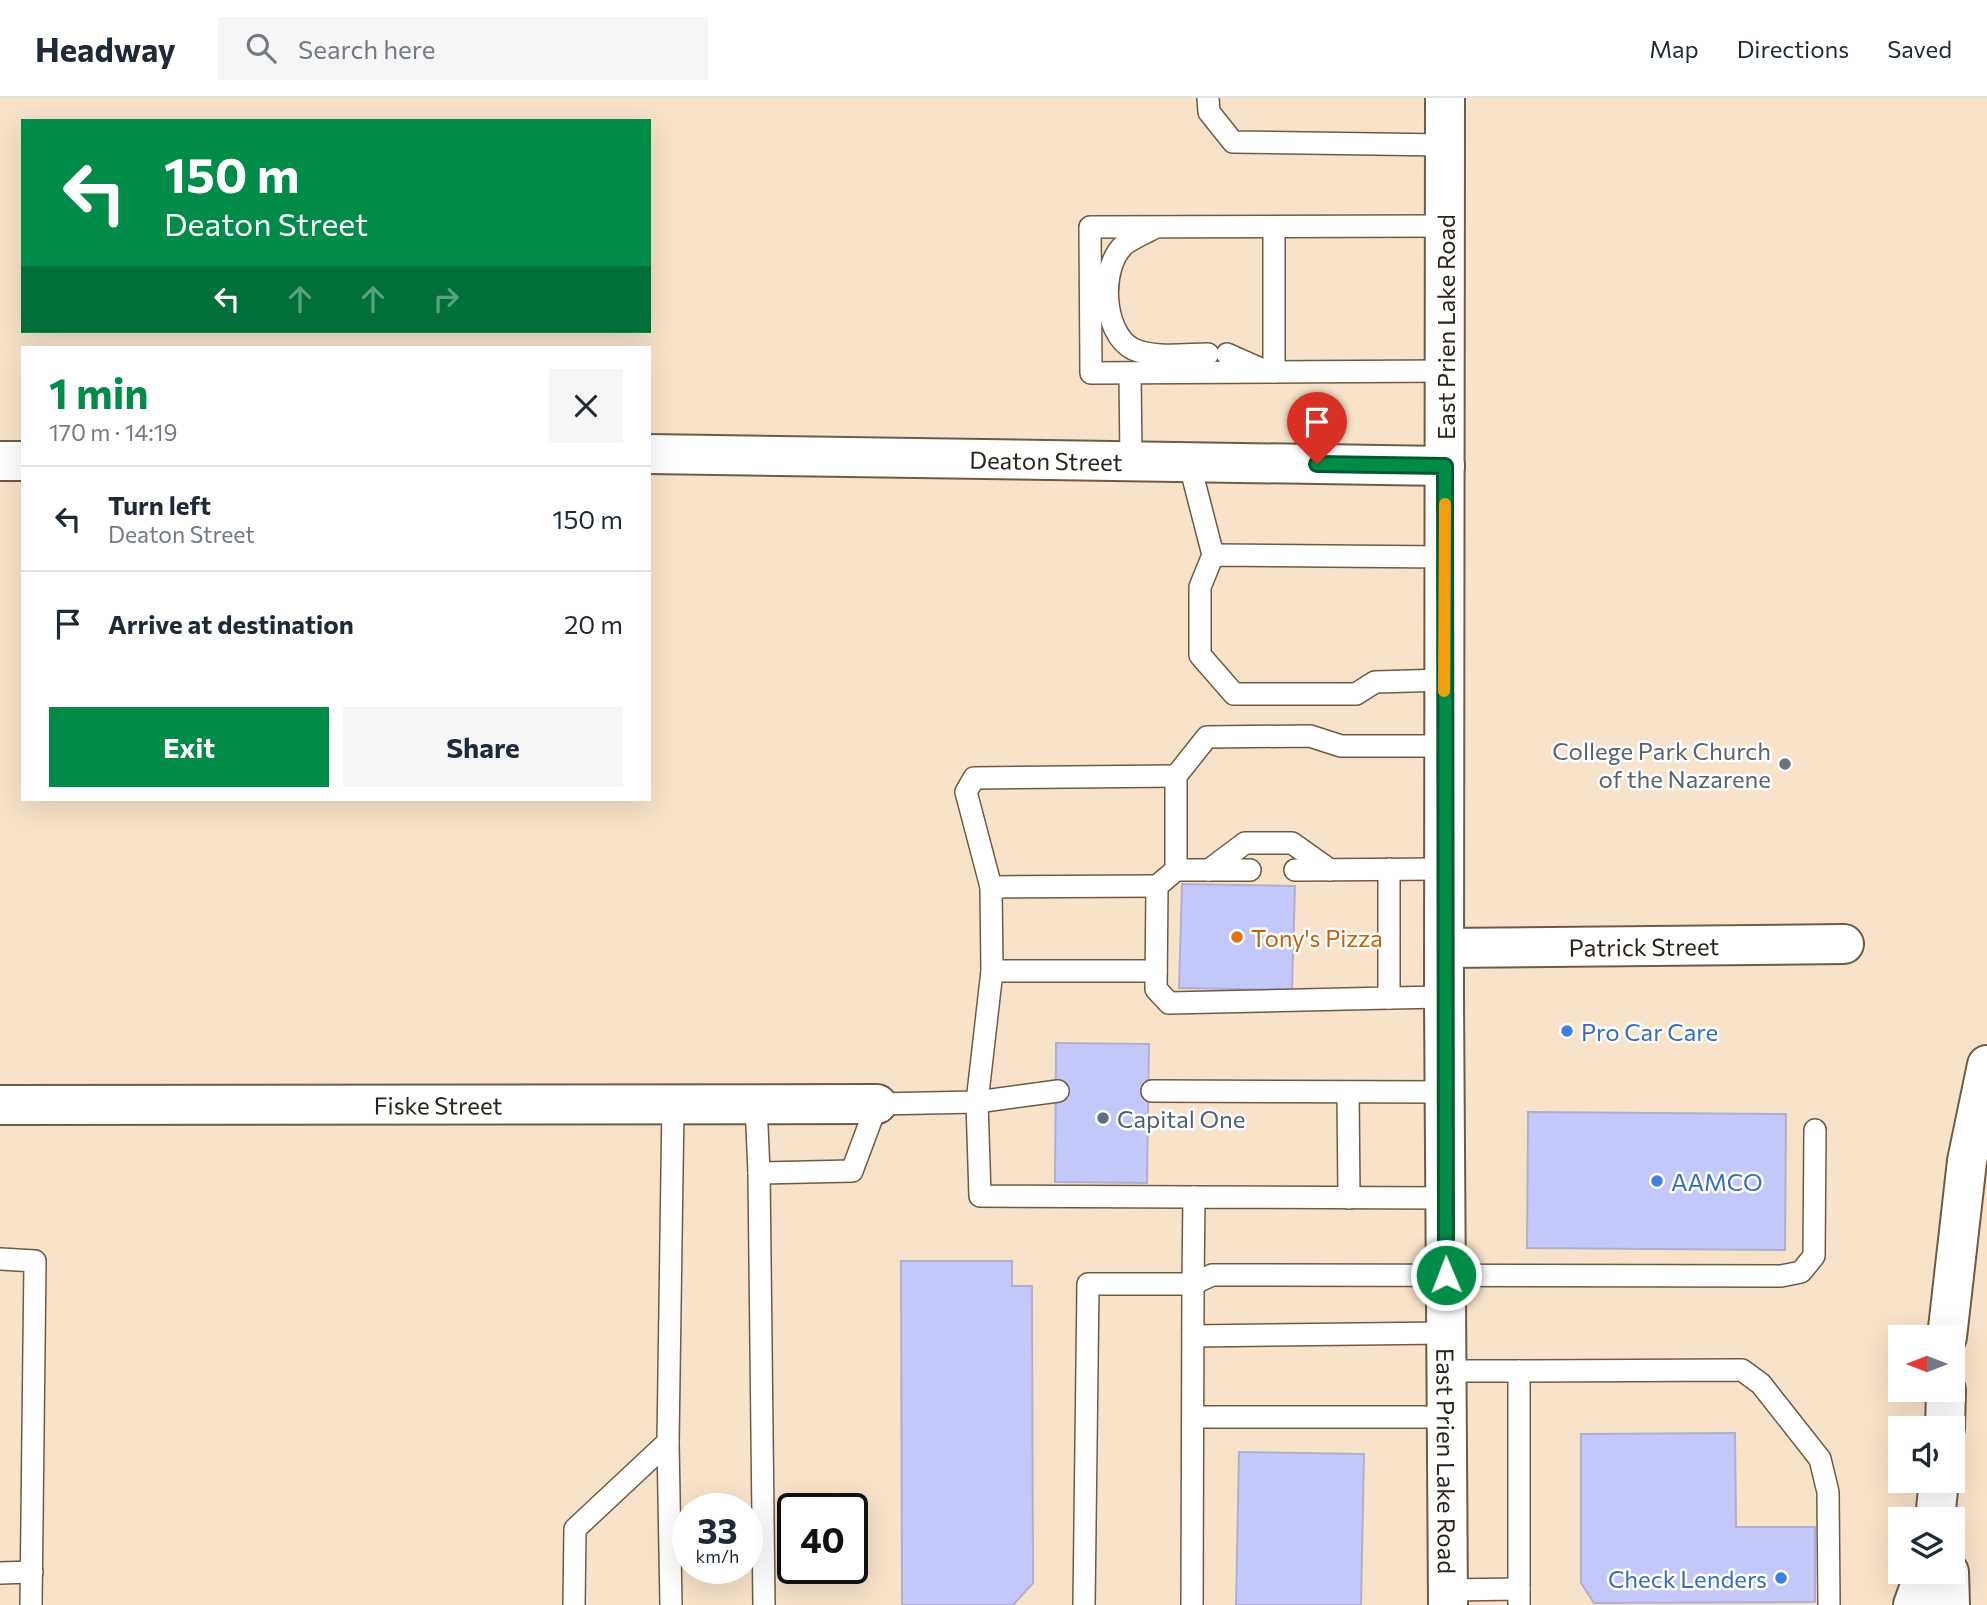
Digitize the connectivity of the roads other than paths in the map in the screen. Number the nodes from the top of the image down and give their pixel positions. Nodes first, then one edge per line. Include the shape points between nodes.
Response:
1 (1208, 98) edge
2 (1445, 98) edge
3 (1445, 145) junction
4 (1445, 226) junction
5 (1155, 227) junction
6 (1275, 227) junction
7 (1445, 371) junction
8 (1271, 372) junction
9 (1130, 373) junction
10 (651, 454) edge
11 (0, 461) edge
12 (21, 461) edge
13 (1131, 461) junction
14 (1189, 462) junction
15 (1445, 466) junction
16 (1213, 555) junction
17 (1445, 557) junction
18 (1445, 680) junction
19 (1444, 746) junction
20 (1176, 776) junction
21 (1389, 869) junction
22 (1444, 869) junction
23 (1176, 870) junction
24 (1209, 870) junction
25 (1250, 870) dead end
26 (1295, 870) dead end
27 (1330, 870) junction
28 (991, 887) junction
29 (1157, 887) junction
30 (1844, 944) dead end
31 (1444, 948) junction
32 (992, 971) junction
33 (1156, 971) junction
34 (1444, 997) junction
35 (1389, 998) junction
36 (1987, 1065) edge
37 (1058, 1091) dead end
38 (1152, 1091) dead end
39 (1348, 1092) junction
40 (1445, 1092) junction
41 (977, 1102) junction
42 (756, 1103) junction
43 (673, 1104) junction
44 (877, 1104) junction
45 (0, 1105) edge
46 (1815, 1130) dead end
47 (759, 1173) junction
48 (1194, 1197) junction
49 (1349, 1198) junction
50 (1445, 1198) junction
51 (0, 1259) edge
52 (1446, 1275) junction
53 (1193, 1284) junction
54 (1948, 1325) edge
55 (1446, 1333) junction
56 (1193, 1336) junction
57 (1446, 1371) junction
58 (1520, 1371) junction
59 (1193, 1417) junction
60 (1446, 1417) junction
61 (668, 1442) junction
62 (32, 1572) junction
63 (0, 1573) edge
64 (1921, 1584) edge
65 (1949, 1584) edge
66 (1448, 1597) edge
67 (1520, 1597) edge
68 (1829, 1598) edge
69 (31, 1605) edge
70 (574, 1605) edge
71 (671, 1605) edge
72 (764, 1605) edge
73 (1084, 1605) edge
74 (1192, 1605) edge
75 (1913, 1605) edge
76 (1950, 1605) edge

1 - 3 lane via 1209,112 1233,142
2 - 3 main road, East Prien Lake Road
3 - 4 main road, East Prien Lake Road
4 - 6 lane
4 - 7 main road, East Prien Lake Road
5 - 6 lane
5 - 8 lane via 1124,245 1112,265 1111,323 1119,340 1136,351 1218,354
5 - 9 lane via 1090,227 1091,373
6 - 8 lane
7 - 8 lane
7 - 15 main road, East Prien Lake Road
8 - 9 lane
9 - 13 lane
10 - 13 main road, Deaton Street
11 - 12 main road
13 - 14 main road, Deaton Street
14 - 15 main road, Deaton Street
14 - 16 lane
15 - 17 main road, East Prien Lake Road
16 - 17 lane
16 - 18 lane via 1200,587 1200,655 1234,694 1356,694 1375,682
17 - 18 main road, East Prien Lake Road
18 - 19 main road, East Prien Lake Road
19 - 20 lane via 1341,746 1310,736 1207,737
19 - 22 main road, East Prien Lake Road
20 - 23 lane
20 - 28 lane via 974,778 966,792
21 - 22 lane
21 - 27 lane
21 - 35 lane
22 - 31 main road, East Prien Lake Road
23 - 24 lane
23 - 29 lane
24 - 25 lane
24 - 27 lane via 1245,843 1292,843
26 - 27 lane
28 - 29 lane
28 - 32 lane
29 - 33 lane
30 - 31 main road, Patrick Street
31 - 34 main road, East Prien Lake Road
32 - 33 lane
32 - 41 lane
33 - 35 lane via 1156,989 1170,1003
34 - 35 lane
34 - 40 main road, East Prien Lake Road
36 - 54 main road via 1967,1161
37 - 41 lane
38 - 39 lane
39 - 40 lane
39 - 49 lane
40 - 50 main road, East Prien Lake Road
41 - 44 lane
41 - 48 lane via 980,1196
42 - 43 main road, Fiske Street
42 - 44 main road, Fiske Street
42 - 47 lane
43 - 45 main road, Fiske Street
43 - 61 lane
44 - 47 lane via 852,1171
46 - 52 lane via 1814,1256 1801,1272 1781,1276
47 - 72 lane
48 - 49 lane
48 - 53 lane
49 - 50 lane
50 - 52 main road, East Prien Lake Road
51 - 62 lane via 35,1261
52 - 53 lane via 1212,1275
52 - 55 main road, East Prien Lake Road
53 - 56 lane
53 - 73 lane via 1088,1284
55 - 56 lane
55 - 57 main road, East Prien Lake Road
56 - 59 lane
57 - 58 lane
57 - 60 main road, East Prien Lake Road
58 - 67 lane
58 - 68 lane via 1742,1370 1761,1384 1820,1459 1828,1492
59 - 60 lane
59 - 74 lane
60 - 66 main road, East Prien Lake Road
61 - 70 lane via 575,1529
61 - 71 lane
62 - 63 lane
62 - 69 lane
64 - 75 main road
65 - 76 main road
66 - 67 lane

